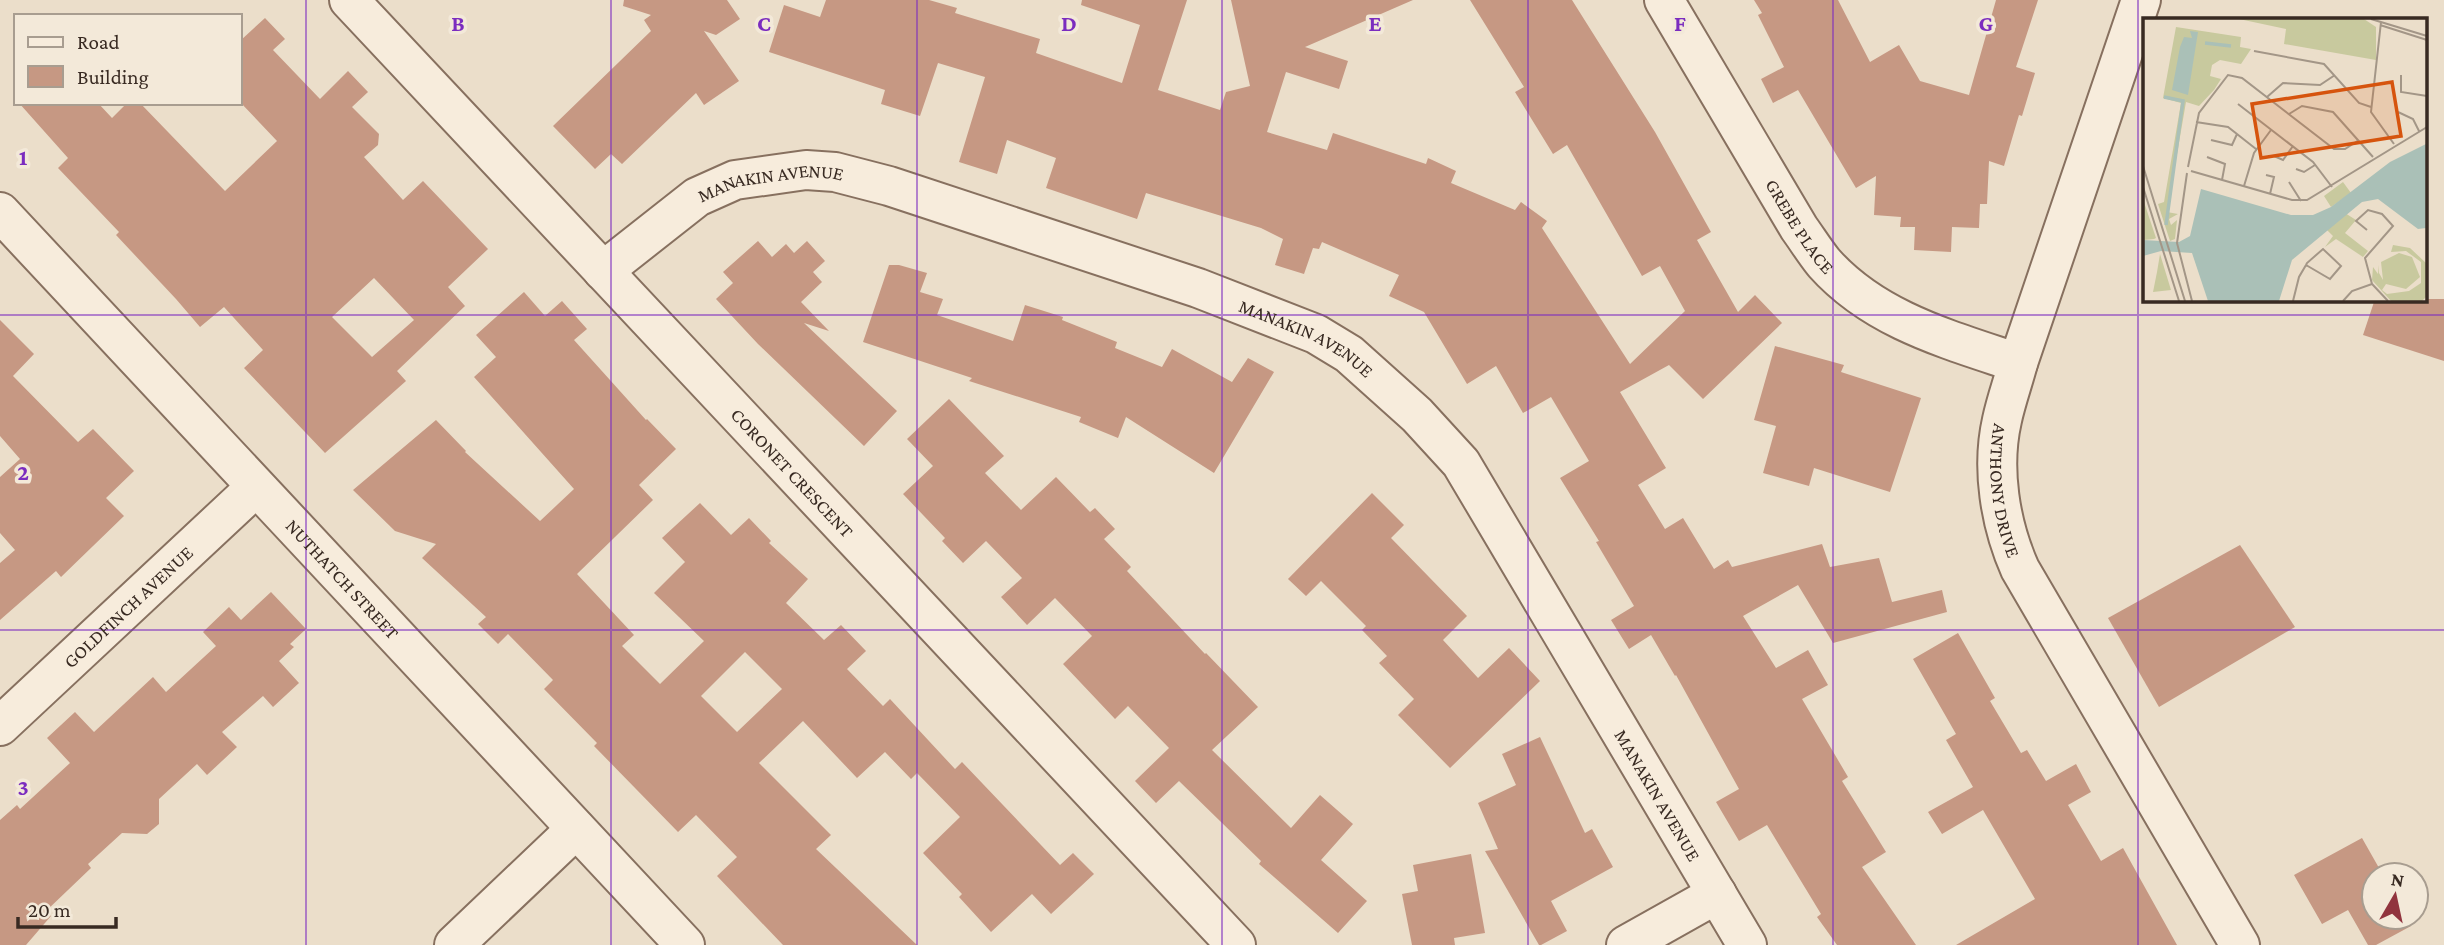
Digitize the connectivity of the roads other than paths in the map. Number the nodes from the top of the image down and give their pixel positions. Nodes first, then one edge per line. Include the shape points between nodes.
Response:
1 (349, 0) edge
2 (1664, 0) edge
3 (2141, 0) edge
4 (0, 212) edge
5 (604, 271) junction
6 (2018, 363) junction
7 (256, 487) junction
8 (0, 726) edge
9 (576, 829) junction
10 (1717, 894) junction
11 (454, 945) edge
12 (685, 945) edge
13 (1236, 945) edge
14 (1626, 945) edge
15 (1748, 945) edge
16 (2240, 945) edge

1 - 5 street, CORONET CRESCENT
2 - 6 street, GREBE PLACE via 1823,262 1857,293 1894,317
3 - 6 street, ANTHONY DRIVE
4 - 7 street, NUTHATCH STREET
5 - 10 street, MANAKIN AVENUE via 697,197 735,180 806,170 835,172 1198,288 1316,334 1349,354 1417,415 1461,463
5 - 13 street, CORONET CRESCENT
6 - 16 street, ANTHONY DRIVE via 2001,423 1998,461 2003,514 2014,555
7 - 8 street, GOLDFINCH AVENUE
7 - 9 street, NUTHATCH STREET
9 - 11 street
9 - 12 street, NUTHATCH STREET
10 - 14 street
10 - 15 street, MANAKIN AVENUE

